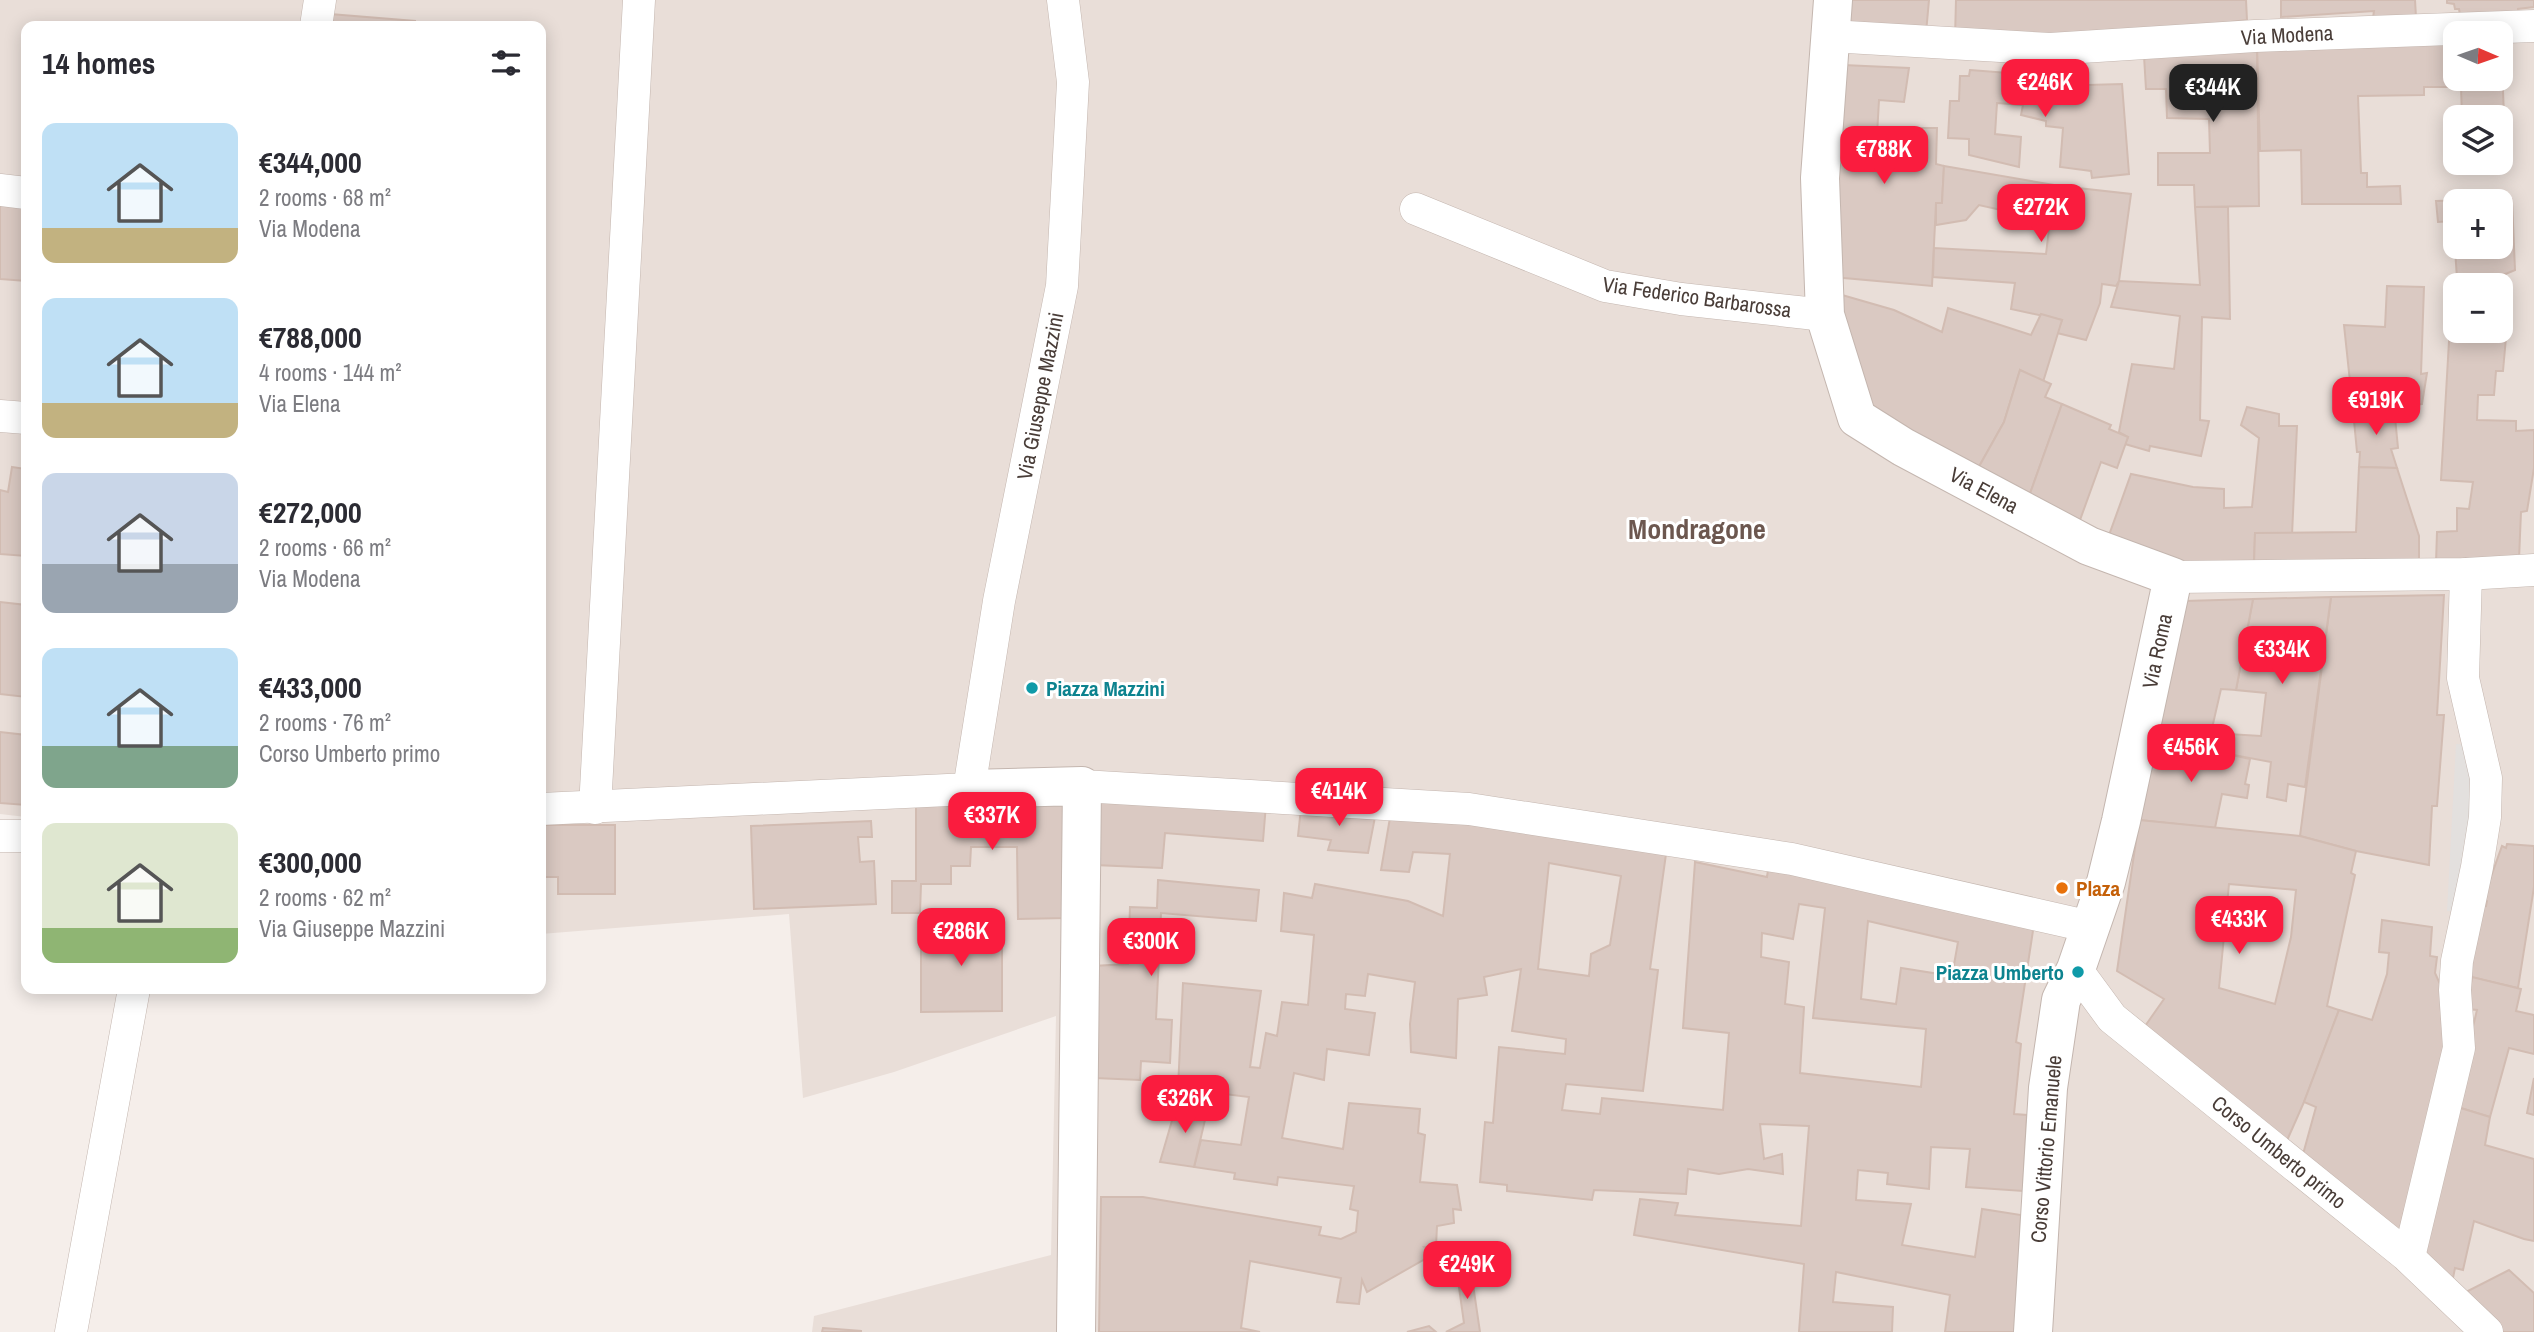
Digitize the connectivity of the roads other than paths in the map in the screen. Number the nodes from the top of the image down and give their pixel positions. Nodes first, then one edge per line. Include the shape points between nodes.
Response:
1 (320, 0) edge
2 (639, 0) edge
3 (1063, 0) edge
4 (1832, 18) edge
5 (317, 21) edge
6 (2534, 26) edge
7 (0, 190) edge
8 (21, 192) edge
9 (1416, 209) dead end
10 (1825, 315) junction
11 (0, 416) edge
12 (21, 418) edge
13 (2534, 570) edge
14 (2466, 574) junction
15 (2173, 577) junction
16 (1082, 786) junction
17 (970, 789) junction
18 (595, 808) junction
19 (546, 809) edge
20 (0, 836) edge
21 (21, 836) edge
22 (2091, 927) junction
23 (2076, 969) junction
24 (133, 994) edge
25 (2409, 1257) junction
26 (71, 1332) edge
27 (1076, 1332) edge
28 (2033, 1332) edge
29 (2487, 1332) edge

1 - 5 street
2 - 18 street
3 - 17 street, Via Giuseppe Mazzini via 1073,82 1062,286 999,601
4 - 6 street, Via Modena via 2050,49 2268,35
4 - 10 street, Via Elena via 1820,178
7 - 8 street
9 - 10 street, Via Federico Barbarossa via 1605,286
10 - 15 street, Via Elena via 1857,418 2089,546
11 - 12 street
13 - 14 street, Via Elena
14 - 15 street, Via Elena
14 - 25 street via 2463,678 2486,778 2485,817 2457,961 2459,1048
15 - 22 street, Via Roma via 2121,821
16 - 17 street
16 - 22 street via 1469,809 1791,859
16 - 27 street
17 - 18 street
18 - 19 street
20 - 21 street
22 - 23 street, Via Roma
23 - 25 street, Corso Umberto primo via 2112,1018
23 - 28 street, Corso Vittorio Emanuele via 2061,1000 2048,1088
24 - 26 street
25 - 29 street, Corso Umberto primo

